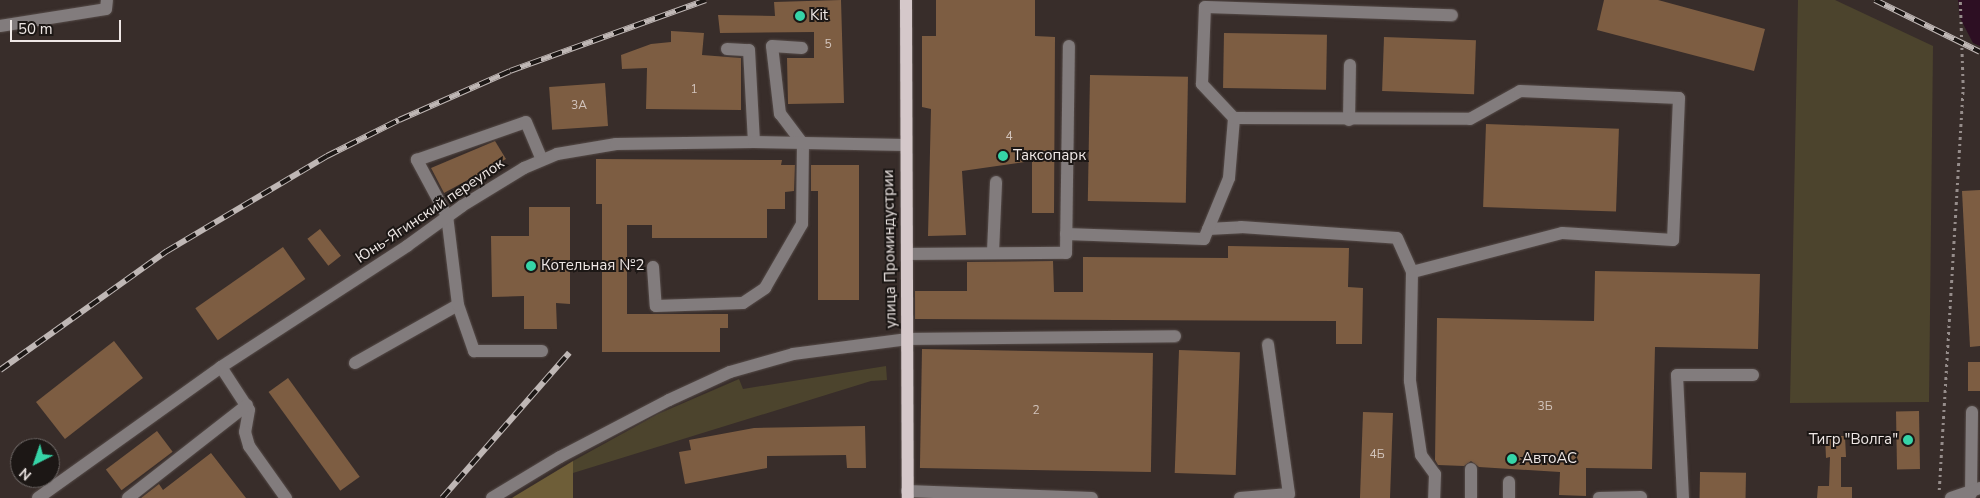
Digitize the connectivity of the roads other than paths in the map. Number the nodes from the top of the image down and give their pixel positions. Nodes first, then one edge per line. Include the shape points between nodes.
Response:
1 (106, 0) edge
2 (906, 0) edge
3 (1452, 16) dead end
4 (0, 26) edge
5 (1069, 46) dead end
6 (802, 48) dead end
7 (727, 49) dead end
8 (1350, 65) dead end
9 (1234, 118) junction
10 (1349, 120) junction
11 (754, 142) junction
12 (803, 144) junction
13 (905, 145) junction
14 (542, 160) junction
15 (996, 182) dead end
16 (447, 216) junction
17 (1208, 229) junction
18 (1066, 234) junction
19 (993, 252) junction
20 (907, 254) junction
21 (653, 267) dead end
22 (1412, 272) junction
23 (458, 305) junction
24 (1175, 336) dead end
25 (908, 339) junction
26 (1268, 344) dead end
27 (542, 351) dead end
28 (355, 363) dead end
29 (221, 367) junction
30 (1754, 375) dead end
31 (247, 405) junction
32 (1972, 412) dead end
33 (1471, 469) dead end
34 (1509, 482) dead end
35 (1975, 491) edge
36 (907, 495) edge
37 (1641, 497) edge
38 (38, 498) edge
39 (128, 498) edge
40 (286, 498) edge
41 (492, 498) edge
42 (1092, 498) edge
43 (1240, 498) edge
44 (1434, 498) edge
45 (1471, 498) edge
46 (1510, 498) edge
47 (1599, 498) edge
48 (1683, 498) edge
49 (1951, 498) edge

1 - 4 street via 106,9
2 - 13 main road, улица Проминдустрии
3 - 9 street via 1205,7 1202,84
5 - 18 street
6 - 12 street via 772,46 780,114
7 - 11 street via 749,50
8 - 10 street
9 - 10 street
9 - 17 street via 1229,178
10 - 22 street via 1470,120 1520,91 1679,98 1673,240 1562,233
11 - 12 street, Юнь-Ягинский переулок
11 - 14 street, Юнь-Ягинский переулок via 609,145 571,150
12 - 13 street, Юнь-Ягинский переулок
12 - 21 street via 802,224 765,288 743,303 656,306
13 - 20 main road, улица Проминдустрии
14 - 16 street, Юнь-Ягинский переулок
14 - 16 street via 526,122 417,160
15 - 19 street
16 - 23 street
16 - 29 street, Юнь-Ягинский переулок via 407,246
17 - 18 street via 1204,239
17 - 22 street via 1241,227 1397,238
18 - 19 street via 1066,253
19 - 20 street
20 - 25 main road, улица Проминдустрии
22 - 44 street via 1410,381 1421,455 1435,474
23 - 27 street via 474,351
23 - 28 street
24 - 25 street
25 - 36 main road, улица Проминдустрии
25 - 41 street via 820,349 730,372 632,418
26 - 43 street via 1289,494
29 - 31 street
29 - 38 street, Юнь-Ягинский переулок
30 - 48 street via 1677,374
31 - 39 street
31 - 40 street via 250,415 245,439
32 - 35 street
33 - 45 street
34 - 46 street
35 - 49 street
36 - 42 street
37 - 47 street

